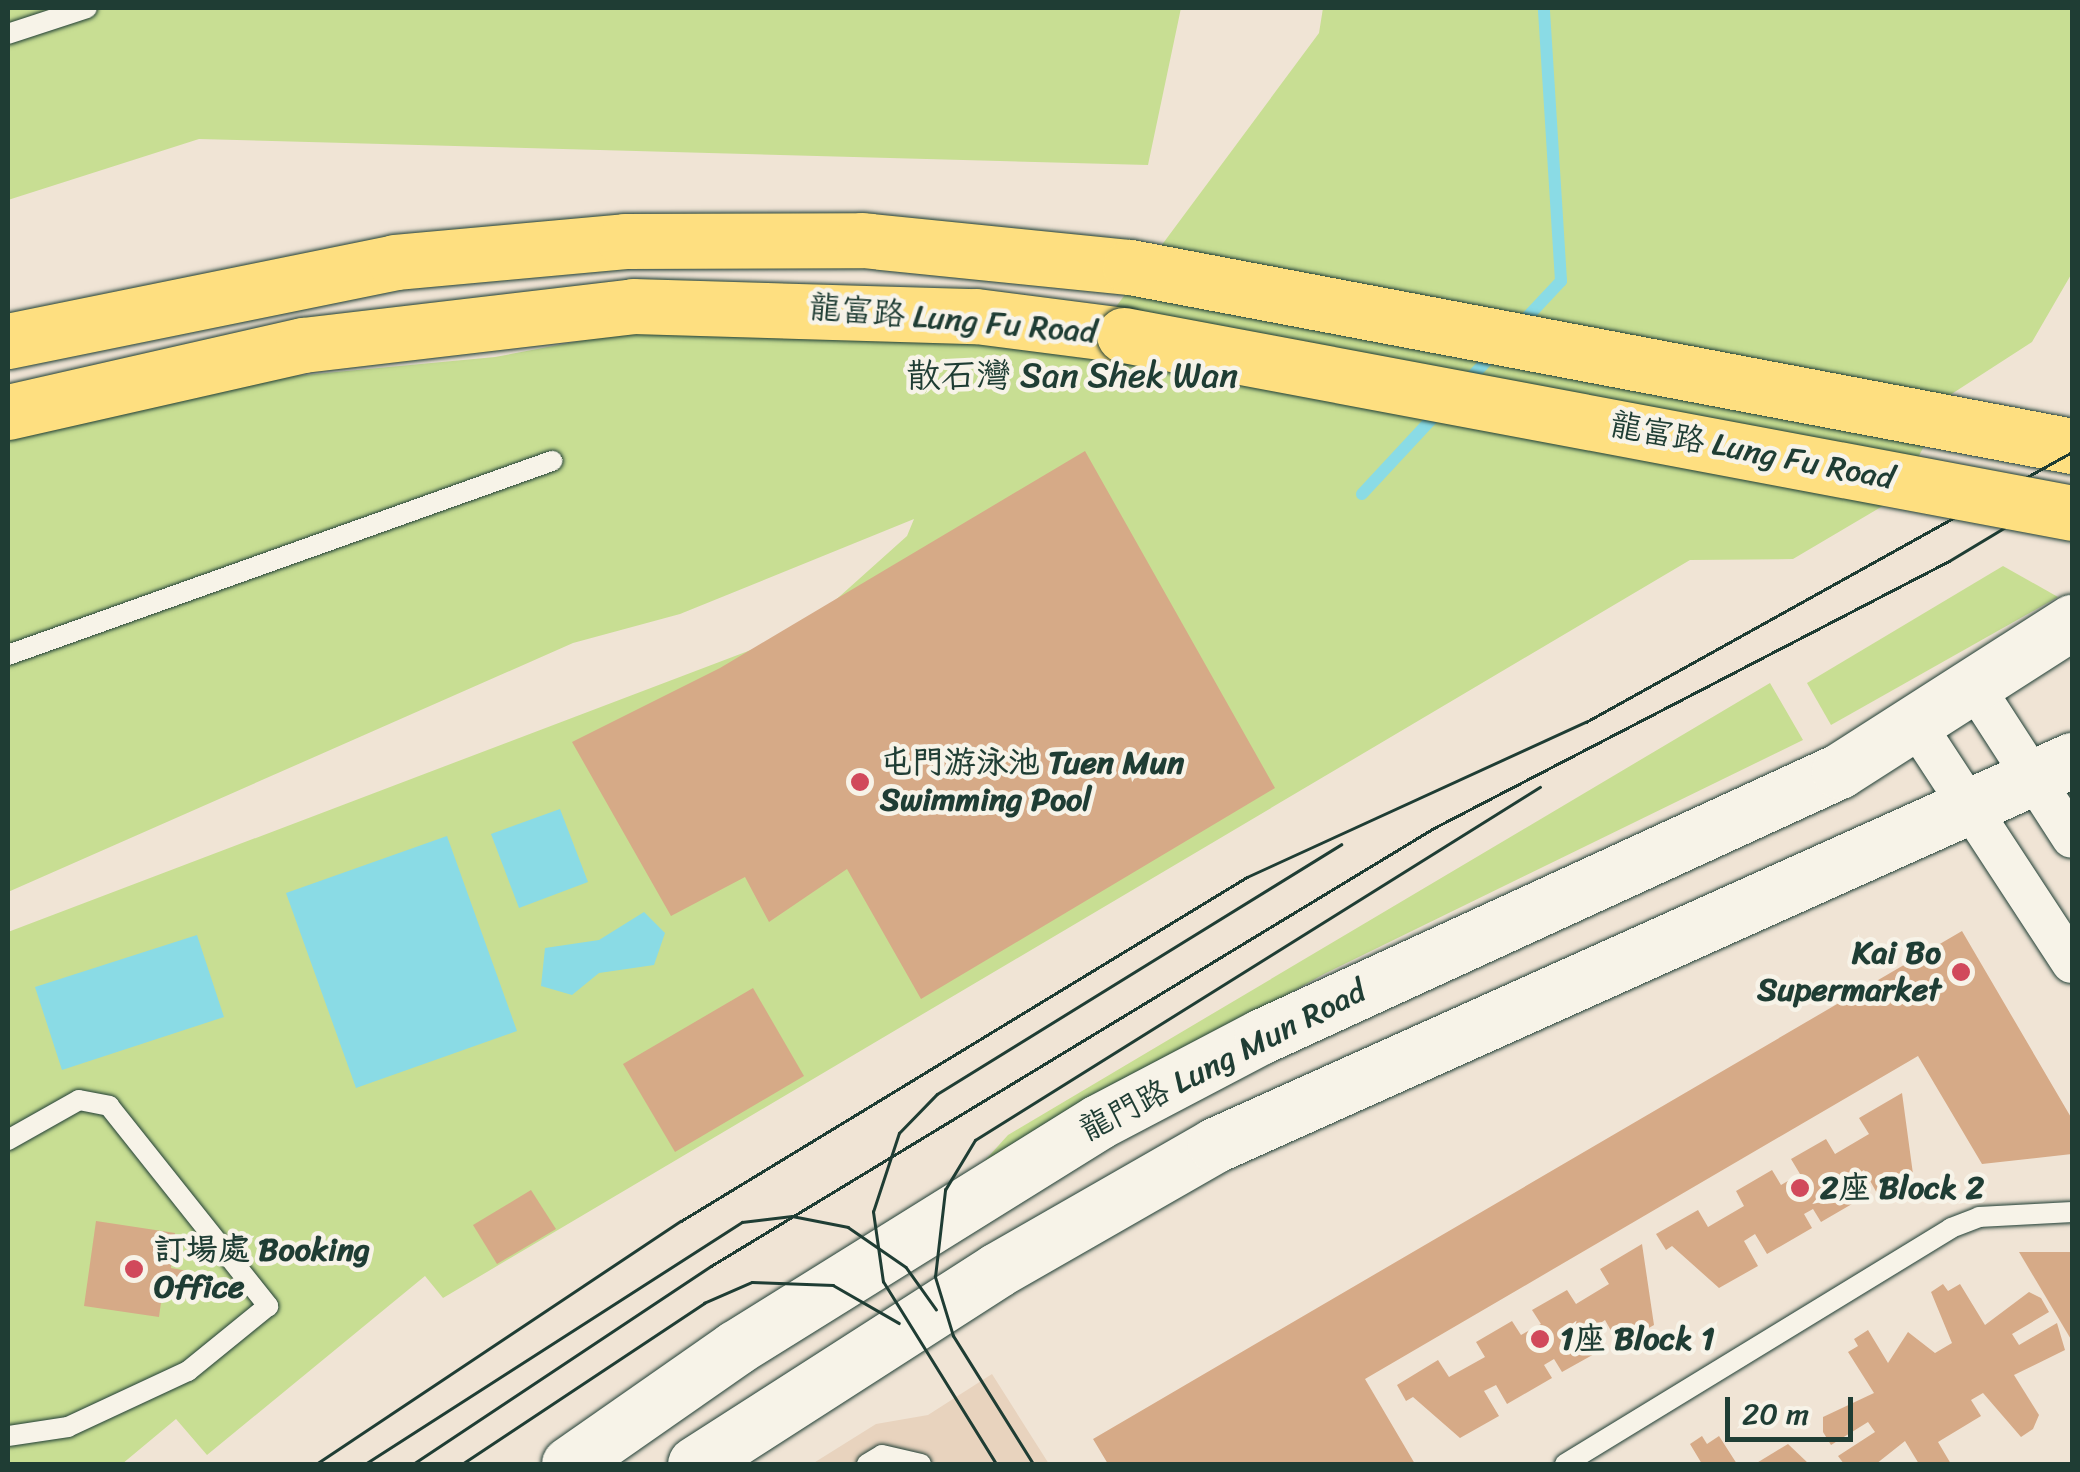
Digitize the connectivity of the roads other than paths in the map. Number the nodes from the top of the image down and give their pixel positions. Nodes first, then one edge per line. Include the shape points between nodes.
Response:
1 (87, 8) edge
2 (8, 34) edge
3 (8, 341) edge
4 (8, 412) edge
5 (2072, 446) edge
6 (552, 462) dead end
7 (2072, 513) edge
8 (2072, 622) edge
9 (8, 655) edge
10 (1972, 685) junction
11 (1914, 722) junction
12 (2053, 769) edge
13 (1970, 809) junction
14 (2072, 838) edge
15 (2072, 964) edge
16 (8, 1140) edge
17 (2072, 1212) edge
18 (8, 1436) edge
19 (569, 1464) edge
20 (696, 1464) edge
21 (867, 1464) edge
22 (921, 1464) edge
23 (1565, 1464) edge

1 - 2 lane
3 - 5 main road, 龍富路 Lung Fu Road via 377,265 705,238 894,242 1130,268
4 - 7 main road, 龍富路 Lung Fu Road, bridge via 338,339 706,304 976,316 1124,335
6 - 9 lane
8 - 10 main road, 龍門路 Lung Mun Road
10 - 11 main road, 龍門路 Lung Mun Road
10 - 12 street
11 - 13 street
11 - 19 main road, 龍門路 Lung Mun Road via 1839,771 1279,1028 1098,1122 734,1348
12 - 13 main road
12 - 14 street
13 - 15 street
13 - 20 main road via 1215,1145 996,1270
16 - 18 lane via 79,1100 109,1106 268,1306 154,1388 68,1427
17 - 23 lane via 1980,1217 1950,1228
21 - 22 lane via 882,1456

